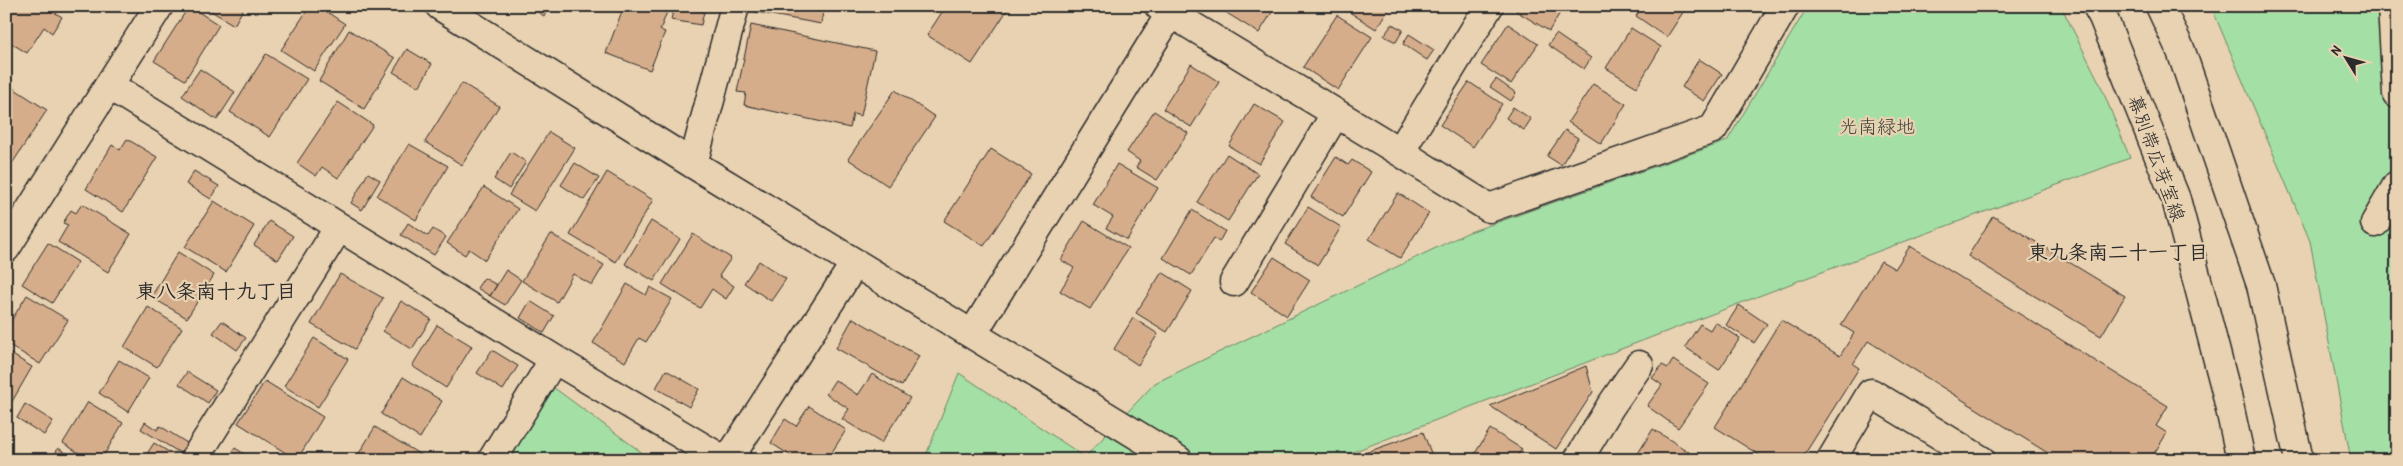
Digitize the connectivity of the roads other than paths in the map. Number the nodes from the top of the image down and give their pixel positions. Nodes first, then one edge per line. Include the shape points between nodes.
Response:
1 (159, 6) edge
2 (440, 6) edge
3 (735, 6) edge
4 (1489, 6) edge
5 (1785, 6) edge
6 (2097, 6) edge
7 (2160, 6) edge
8 (2392, 6) edge
9 (1168, 9) edge
10 (110, 86) junction
11 (2397, 94) edge
12 (1336, 113) junction
13 (1400, 152) junction
14 (693, 164) junction
15 (2397, 185) edge
16 (2374, 223) dead end
17 (339, 227) junction
18 (7, 245) edge
19 (856, 264) junction
20 (1234, 282) dead end
21 (973, 333) junction
22 (554, 359) junction
23 (1639, 365) dead end
24 (194, 460) edge
25 (492, 460) edge
26 (726, 460) edge
27 (1178, 460) edge
28 (1578, 460) edge
29 (1830, 460) edge
30 (1981, 460) edge
31 (2241, 460) edge
32 (2299, 460) edge

1 - 10 street
2 - 14 street
3 - 14 street
4 - 13 street
5 - 13 street via 1713,129 1489,208
6 - 31 street, 幕別帯広芽室線 via 2176,199
7 - 32 street via 2181,51 2262,285
8 - 11 street
9 - 12 street
9 - 21 street
10 - 17 street
10 - 18 street
12 - 13 street
12 - 20 street
14 - 19 street
15 - 16 street
17 - 22 street
17 - 24 street
19 - 21 street
19 - 26 street
21 - 27 street
22 - 25 street
22 - 26 street
23 - 28 street
29 - 30 street via 1871,393

